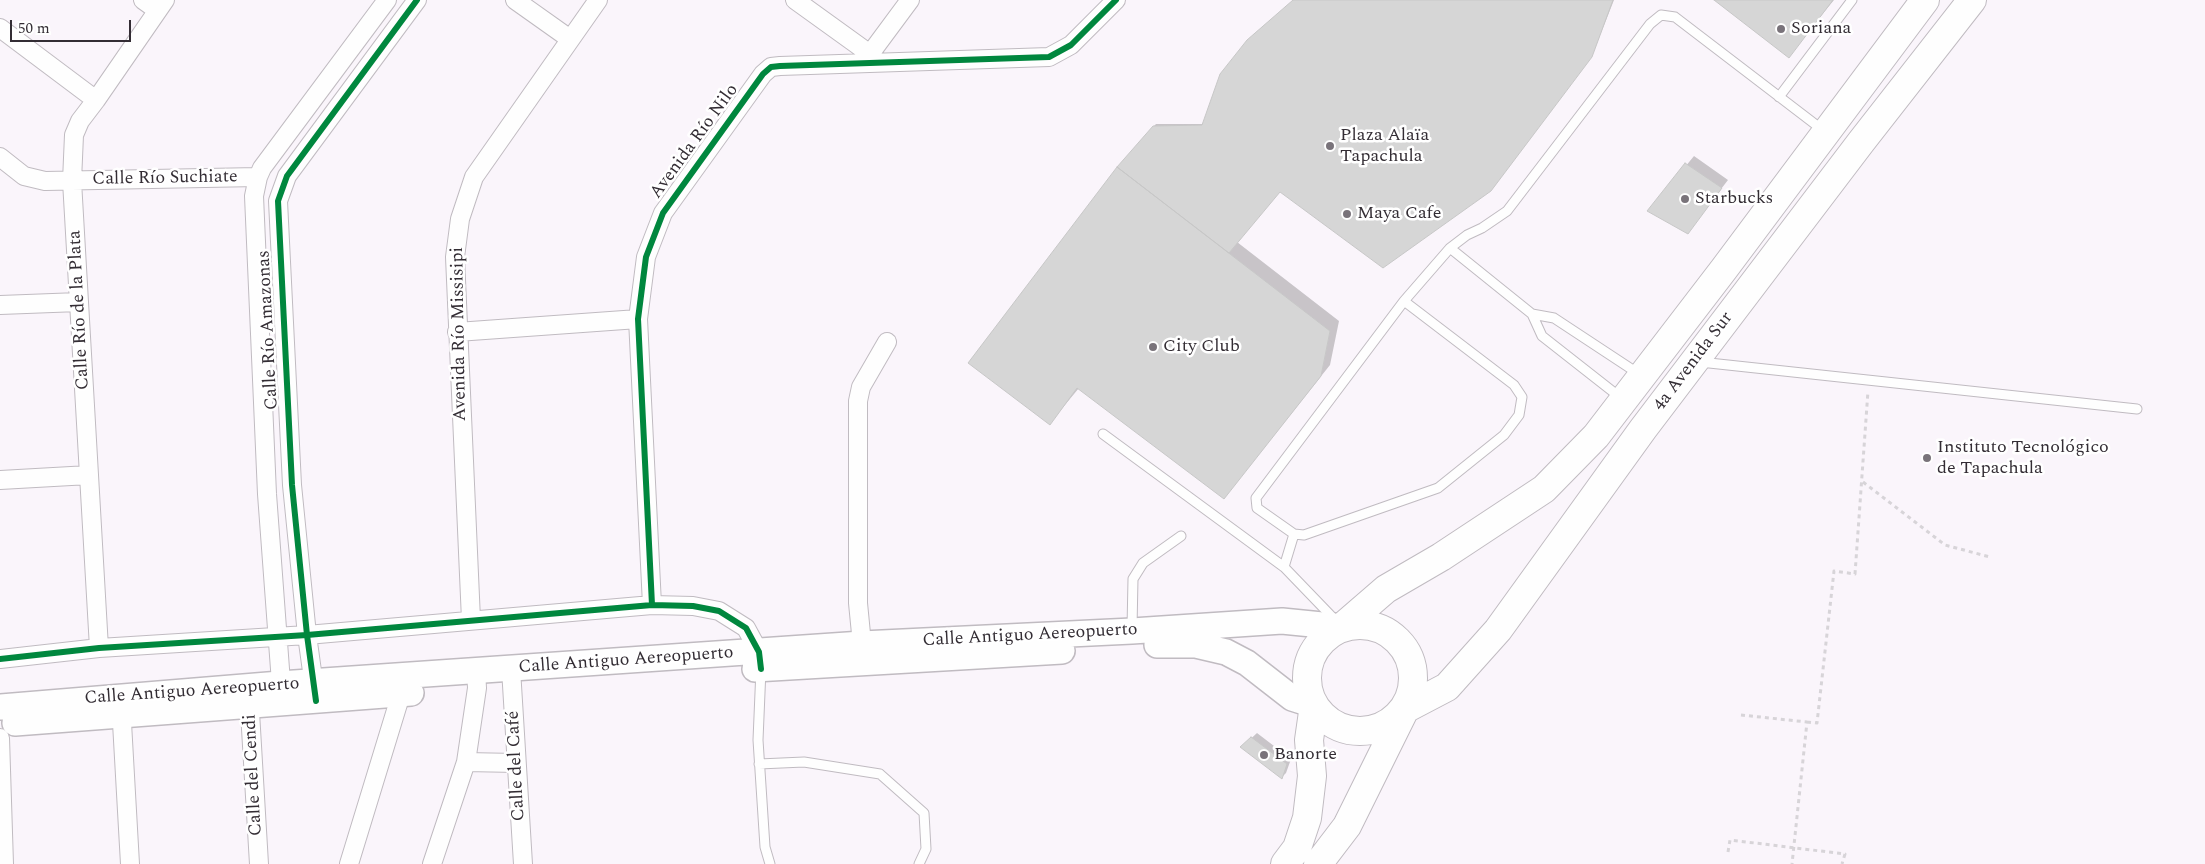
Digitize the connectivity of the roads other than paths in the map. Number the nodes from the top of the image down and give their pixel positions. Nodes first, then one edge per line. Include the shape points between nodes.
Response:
1 (143, 0) edge
2 (387, 0) edge
3 (416, 0) edge
4 (516, 0) edge
5 (598, 0) edge
6 (795, 0) edge
7 (910, 0) edge
8 (1116, 0) edge
9 (1852, 0) edge
10 (1925, 0) edge
11 (1972, 0) edge
12 (161, 5) edge
13 (0, 28) edge
14 (570, 39) junction
15 (871, 59) junction
16 (1779, 97) junction
17 (96, 100) junction
18 (1826, 132) junction
19 (0, 157) edge
20 (258, 177) junction
21 (72, 181) junction
22 (1450, 248) junction
23 (1404, 301) junction
24 (79, 302) junction
25 (0, 305) edge
26 (1532, 314) junction
27 (638, 319) junction
28 (457, 332) junction
29 (887, 342) dead end
30 (1695, 361) junction
31 (1642, 376) junction
32 (1624, 401) junction
33 (2137, 409) dead end
34 (1103, 434) dead end
35 (89, 475) junction
36 (0, 480) edge
37 (1294, 534) junction
38 (1181, 536) dead end
39 (1284, 567) junction
40 (652, 605) junction
41 (471, 620) junction
42 (1342, 628) junction
43 (1132, 631) junction
44 (307, 635) junction
45 (277, 636) junction
46 (862, 644) junction
47 (99, 648) junction
48 (0, 660) edge
49 (760, 660) junction
50 (512, 677) junction
51 (476, 679) junction
52 (400, 685) junction
53 (315, 691) junction
54 (281, 694) junction
55 (249, 697) junction
56 (1314, 705) junction
57 (121, 706) junction
58 (0, 707) edge
59 (1404, 709) junction
60 (0, 724) edge
61 (0, 738) edge
62 (466, 762) junction
63 (516, 763) junction
64 (759, 764) junction
65 (4, 864) edge
66 (130, 864) edge
67 (258, 864) edge
68 (349, 864) edge
69 (432, 864) edge
70 (523, 864) edge
71 (770, 864) edge
72 (919, 864) edge
73 (1285, 864) edge
74 (1318, 864) edge

1 - 12 street
2 - 20 street, Calle Río Amazonas
3 - 44 street, Calle Río Amazonas via 287,176 278,200 292,486
4 - 14 street
5 - 14 street, Avenida Río Missisipi
6 - 15 street
7 - 15 street
8 - 15 street, Avenida Río Nilo via 1071,45 1049,57
9 - 16 lane
10 - 18 main road, 4a Avenida Sur
11 - 30 main road, 4a Avenida Sur
12 - 17 street, Calle Río de la Plata
13 - 17 street
14 - 28 street, Avenida Río Missisipi via 474,177 460,219 455,257
15 - 27 street, Avenida Río Nilo via 771,67 763,74 663,212 646,257
16 - 18 lane
16 - 22 lane via 1675,17 1661,15 1650,24 1507,211
17 - 21 street, Calle Río de la Plata via 74,135
18 - 31 main road, 4a Avenida Sur
19 - 21 street, Calle Río Suchiate via 24,176 45,181
20 - 21 street, Calle Río Suchiate
20 - 45 street, Calle Río Amazonas via 255,206
21 - 24 street, Calle Río de la Plata
22 - 23 lane
22 - 26 lane
23 - 37 lane via 1256,498 1258,508
23 - 37 lane via 1514,385 1522,397 1519,415 1504,435 1438,488 1304,535
24 - 25 street
24 - 35 street, Calle Río de la Plata
26 - 31 lane via 1554,318
26 - 32 lane via 1542,336
27 - 28 street
27 - 40 street, Avenida Río Nilo
28 - 41 street, Avenida Río Missisipi
29 - 46 street via 861,387 858,401 858,603
30 - 33 lane
30 - 59 main road, 4a Avenida Sur via 1476,657 1447,687
31 - 32 main road, 4a Avenida Sur
32 - 42 main road, 4a Avenida Sur via 1596,436 1544,489 1386,589
34 - 39 lane
35 - 36 street
35 - 47 street, Calle Río de la Plata
37 - 39 lane
38 - 43 lane via 1143,563 1133,579
39 - 42 lane
40 - 41 street
40 - 49 street via 692,606 720,611 746,628
41 - 44 street
42 - 43 main road, Calle Antiguo Aereopuerto via 1282,620
42 - 56 main road via 1326,637 1314,651 1307,669 1307,688
42 - 59 main road via 1376,627 1391,634 1404,646 1414,677 1412,694
43 - 46 main road, Calle Antiguo Aereopuerto
44 - 45 street
44 - 53 street, Calle Río Amazonas
45 - 47 street
45 - 54 street, Calle Río Amazonas
46 - 49 main road, Calle Antiguo Aereopuerto
47 - 48 street
49 - 50 main road, Calle Antiguo Aereopuerto
49 - 56 main road, Calle Antiguo Aereopuerto via 1196,645 1226,652 1292,698
49 - 64 lane
50 - 51 main road, Calle Antiguo Aereopuerto
50 - 63 street, Calle del Café
51 - 52 main road, Calle Antiguo Aereopuerto
51 - 62 street
52 - 53 main road, Calle Antiguo Aereopuerto
52 - 68 street
53 - 54 main road, Calle Antiguo Aereopuerto
54 - 55 main road, Calle Antiguo Aereopuerto
55 - 57 main road, Calle Antiguo Aereopuerto
55 - 67 street, Calle del Cendi
56 - 59 main road via 1333,724 1358,732 1376,730 1392,722
56 - 73 main road via 1308,818 1297,848
57 - 58 main road, Calle Antiguo Aereopuerto
57 - 60 main road, Calle Antiguo Aereopuerto
57 - 66 street
59 - 74 main road via 1347,826
61 - 65 street
62 - 63 street
62 - 69 street
63 - 70 street, Calle del Café
64 - 71 lane via 765,847
64 - 72 lane via 804,762 880,774 924,814 926,849

